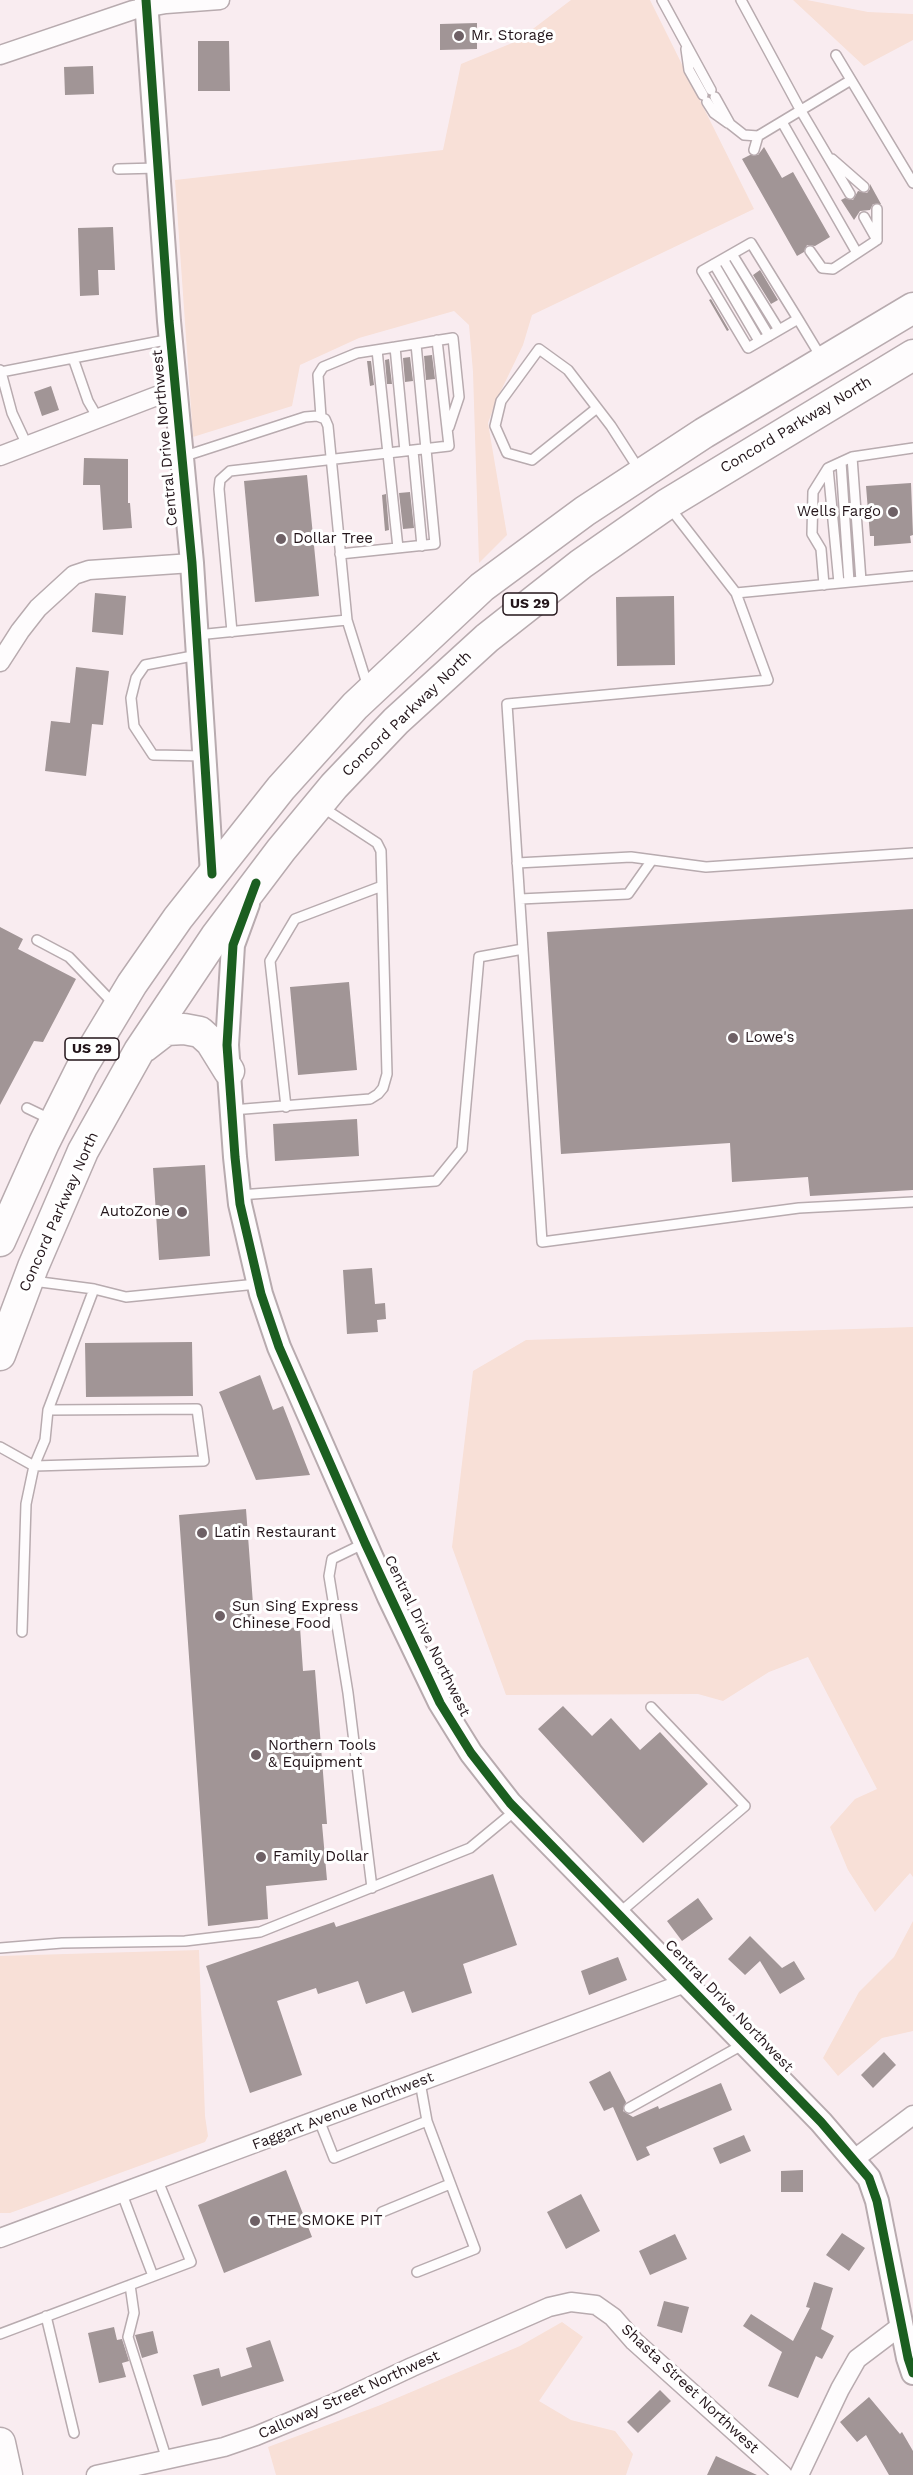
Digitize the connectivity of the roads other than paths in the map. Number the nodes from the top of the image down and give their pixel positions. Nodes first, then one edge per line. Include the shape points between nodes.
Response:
1 (220, 0) edge
2 (662, 0) edge
3 (741, 0) edge
4 (147, 3) edge
5 (0, 55) edge
6 (836, 55) dead end
7 (851, 80) junction
8 (801, 111) junction
9 (782, 122) junction
10 (758, 136) junction
11 (754, 150) dead end
12 (826, 153) junction
13 (158, 168) junction
14 (118, 169) dead end
15 (913, 183) edge
16 (864, 187) dead end
17 (850, 194) dead end
18 (877, 209) dead end
19 (864, 217) dead end
20 (877, 240) junction
21 (810, 251) dead end
22 (732, 254) junction
23 (857, 254) junction
24 (718, 262) junction
25 (913, 308) edge
26 (798, 319) junction
27 (779, 330) junction
28 (769, 336) junction
29 (171, 339) junction
30 (437, 340) junction
31 (759, 341) junction
32 (416, 344) junction
33 (395, 347) junction
34 (377, 350) junction
35 (913, 355) edge
36 (73, 358) junction
37 (824, 362) junction
38 (1, 371) edge
39 (175, 389) junction
40 (597, 408) junction
41 (321, 417) junction
42 (98, 418) junction
43 (447, 431) junction
44 (27, 446) junction
45 (913, 448) edge
46 (427, 449) junction
47 (409, 451) junction
48 (388, 454) junction
49 (0, 456) edge
50 (182, 457) junction
51 (852, 457) junction
52 (332, 460) junction
53 (841, 462) junction
54 (828, 468) junction
55 (642, 474) junction
56 (667, 504) junction
57 (422, 546) junction
58 (398, 548) junction
59 (340, 554) junction
60 (192, 563) junction
61 (913, 576) edge
62 (861, 581) junction
63 (844, 583) junction
64 (824, 585) junction
65 (736, 593) junction
66 (347, 620) junction
67 (232, 632) junction
68 (197, 645) junction
69 (0, 662) edge
70 (370, 692) junction
71 (205, 756) junction
72 (318, 805) junction
73 (913, 853) edge
74 (652, 860) junction
75 (518, 863) junction
76 (212, 874) junction
77 (256, 883) junction
78 (382, 886) junction
79 (520, 899) junction
80 (37, 940) dead end
81 (523, 949) junction
82 (117, 1008) junction
83 (139, 1051) junction
84 (229, 1071) junction
85 (286, 1107) junction
86 (27, 1108) dead end
87 (232, 1110) junction
88 (55, 1122) junction
89 (83, 1151) junction
90 (239, 1195) junction
91 (913, 1202) edge
92 (0, 1241) edge
93 (28, 1280) junction
94 (259, 1284) junction
95 (94, 1289) junction
96 (0, 1355) edge
97 (48, 1410) junction
98 (0, 1448) edge
99 (34, 1466) junction
100 (365, 1543) junction
101 (22, 1632) dead end
102 (651, 1707) dead end
103 (516, 1809) junction
104 (372, 1888) junction
105 (618, 1914) junction
106 (0, 1948) edge
107 (685, 1983) junction
108 (744, 2044) junction
109 (420, 2082) junction
110 (629, 2108) dead end
111 (913, 2115) edge
112 (319, 2120) junction
113 (427, 2121) junction
114 (854, 2160) junction
115 (158, 2181) junction
116 (450, 2184) junction
117 (122, 2194) junction
118 (382, 2212) dead end
119 (0, 2238) edge
120 (417, 2272) dead end
121 (153, 2276) junction
122 (130, 2285) junction
123 (596, 2305) joint
124 (46, 2316) junction
125 (902, 2325) junction
126 (0, 2334) edge
127 (913, 2373) edge
128 (74, 2433) dead end
129 (0, 2443) edge
130 (167, 2460) junction
131 (7, 2475) edge
132 (96, 2475) edge
133 (783, 2475) edge
134 (799, 2475) edge

1 - 4 street
2 - 10 lane via 709,96 730,124 744,135
3 - 8 lane
4 - 5 street
4 - 13 street, Central Drive Northwest
6 - 7 lane
7 - 8 lane
7 - 15 lane
8 - 9 lane
8 - 12 lane
9 - 10 lane
9 - 23 lane
10 - 11 lane
12 - 16 lane
12 - 17 lane
13 - 14 lane
13 - 29 street, Central Drive Northwest
18 - 20 lane
19 - 20 lane
20 - 23 lane
21 - 23 lane via 822,268 833,269
22 - 24 lane
22 - 26 lane via 751,243
22 - 27 lane
24 - 28 lane
24 - 31 lane
24 - 31 lane via 702,271 748,348
25 - 37 highway, US 29
26 - 27 lane
26 - 37 lane
27 - 28 lane
28 - 31 lane
29 - 36 lane
29 - 39 street, Central Drive Northwest
30 - 32 lane
30 - 43 lane
30 - 43 lane via 453,338 459,397
32 - 33 lane
32 - 46 lane
33 - 34 lane
33 - 47 lane
34 - 41 lane via 357,353 323,367 318,375
34 - 48 lane
35 - 56 highway, Concord Parkway North / US 29
36 - 38 lane
36 - 42 lane
37 - 55 highway, US 29
38 - 44 lane via 12,413
39 - 42 street
39 - 50 street, Central Drive Northwest
40 - 40 lane via 568,370 539,349 501,401 495,426 507,453 532,460
40 - 55 lane
41 - 50 lane via 305,417
41 - 52 lane via 328,426
42 - 44 street
43 - 46 lane via 448,446
44 - 49 street
45 - 51 lane
46 - 47 lane
46 - 57 lane via 435,544
47 - 48 lane
47 - 57 lane
48 - 52 lane
48 - 58 lane
50 - 60 street, Central Drive Northwest
51 - 53 lane
51 - 62 lane
52 - 59 lane
52 - 67 lane via 230,471 220,480
53 - 54 lane
53 - 63 lane
54 - 63 lane
54 - 64 lane via 813,492 812,534 821,549
55 - 70 highway, US 29 via 482,587
56 - 65 lane
56 - 72 highway, Concord Parkway North / US 29 via 581,564 487,638 396,721
57 - 58 lane
58 - 59 lane
59 - 66 lane
60 - 68 street, Central Drive Northwest
60 - 69 street via 89,570 74,575 38,608
61 - 62 lane
62 - 63 lane
63 - 64 lane
64 - 65 lane
65 - 75 lane via 768,680 507,704
66 - 67 lane
66 - 70 lane
67 - 68 lane
68 - 71 street, Central Drive Northwest
68 - 71 lane via 145,665 136,678 131,698 134,726 153,755
70 - 76 highway, US 29 via 281,788
71 - 76 street, Central Drive Northwest
72 - 77 highway, Concord Parkway North / US 29
72 - 78 lane via 377,843 381,851
73 - 74 lane via 706,867
74 - 75 lane via 631,857
74 - 79 lane via 628,894
75 - 79 lane
76 - 82 highway, US 29
76 - 89 highway via 214,901 116,1061
77 - 83 highway, Concord Parkway North / US 29
77 - 84 street, Central Drive Northwest via 233,945
78 - 85 lane via 295,919 270,961
78 - 85 lane via 387,1074 383,1088 370,1099
79 - 81 lane
80 - 82 lane via 69,957
81 - 90 lane via 479,957 462,1149 436,1181
81 - 91 lane via 542,1242 799,1208
82 - 88 highway, US 29
83 - 84 highway via 166,1030 200,1032
83 - 89 highway, Concord Parkway North / US 29
84 - 87 street, Central Drive Northwest
85 - 87 lane
86 - 88 lane
87 - 90 street, Central Drive Northwest
88 - 92 highway, US 29
89 - 93 highway, Concord Parkway North / US 29
90 - 94 street, Central Drive Northwest
93 - 95 lane
93 - 96 highway, Concord Parkway North / US 29
94 - 95 lane via 126,1297
94 - 100 street, Central Drive Northwest via 279,1347
95 - 97 lane
97 - 99 lane via 45,1440
97 - 99 lane via 197,1409 204,1461
98 - 99 lane
99 - 101 lane via 26,1504
100 - 103 street, Central Drive Northwest via 440,1703 471,1753
100 - 104 lane via 332,1560 329,1576
102 - 105 lane via 745,1806
103 - 104 lane via 471,1848
103 - 105 street, Central Drive Northwest
104 - 106 lane via 260,1932 185,1941
105 - 107 street, Central Drive Northwest
107 - 108 street, Central Drive Northwest
107 - 109 street, Faggart Avenue Northwest
108 - 110 lane
108 - 114 street, Central Drive Northwest
109 - 112 street, Faggart Avenue Northwest
109 - 113 lane
111 - 114 street
112 - 113 lane via 333,2157
112 - 115 street, Faggart Avenue Northwest
113 - 116 lane
114 - 125 street, Central Drive Northwest via 869,2178 878,2201
115 - 117 street, Faggart Avenue Northwest
115 - 121 lane via 191,2262
116 - 118 lane
116 - 120 lane via 475,2249
117 - 119 street, Faggart Avenue Northwest
117 - 121 lane
121 - 122 lane
122 - 124 lane
122 - 130 lane via 134,2313 128,2337
123 - 130 street, Calloway Street Northwest via 571,2302 549,2307 256,2436
123 - 133 street, Shasta Street Northwest
124 - 126 lane
124 - 128 lane
125 - 127 street, Central Drive Northwest
125 - 134 street via 856,2359
129 - 131 highway
130 - 132 street, Calloway Street Northwest

